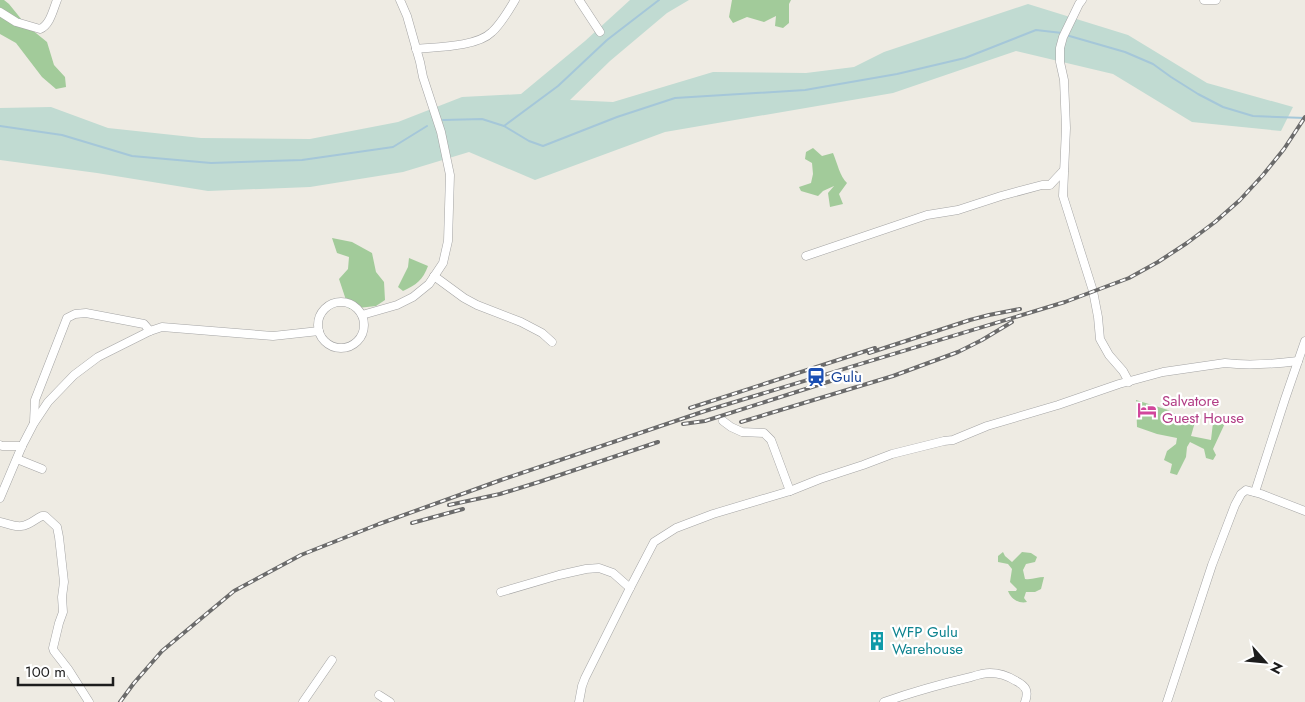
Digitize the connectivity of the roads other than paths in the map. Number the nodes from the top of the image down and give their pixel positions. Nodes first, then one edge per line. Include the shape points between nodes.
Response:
1 (58, 0) edge
2 (400, 0) edge
3 (515, 0) edge
4 (579, 0) edge
5 (1082, 0) edge
6 (1204, 0) edge
7 (1216, 0) edge
8 (0, 12) edge
9 (600, 32) dead end
10 (416, 49) junction
11 (1064, 170) junction
12 (1050, 185) junction
13 (1064, 196) junction
14 (806, 256) dead end
15 (434, 276) junction
16 (362, 315) junction
17 (150, 331) junction
18 (319, 331) junction
19 (1305, 341) edge
20 (552, 342) dead end
21 (1298, 361) junction
22 (1129, 382) junction
23 (723, 421) dead end
24 (34, 424) junction
25 (0, 445) edge
26 (22, 446) junction
27 (17, 459) junction
28 (42, 469) dead end
29 (790, 491) junction
30 (1255, 492) junction
31 (0, 498) edge
32 (1305, 511) edge
33 (0, 522) edge
34 (630, 588) junction
35 (501, 592) dead end
36 (332, 660) dead end
37 (379, 696) dead end
38 (89, 702) edge
39 (303, 702) edge
40 (390, 702) edge
41 (580, 702) edge
42 (884, 702) edge
43 (1025, 702) edge
44 (1167, 702) edge

1 - 8 street via 47,24 40,29 16,22
2 - 10 street
3 - 10 street via 492,33 475,42
4 - 9 street
5 - 11 street via 1060,48 1066,128
6 - 7 street
10 - 15 street via 441,132 450,175 448,241 442,263
11 - 12 street
11 - 13 street
12 - 13 street
12 - 14 street via 927,215
13 - 22 street via 1093,291 1100,339
15 - 16 street via 414,297
15 - 20 street via 464,298 521,322
16 - 18 street via 350,303 338,301 319,315
16 - 18 street via 363,334 355,344 344,348 332,346 322,339
17 - 18 street via 162,327 273,336
17 - 24 street via 98,357 74,375 48,402
17 - 24 street via 144,324 86,313 68,318 36,400
19 - 21 street
21 - 22 street via 1225,363 1163,372
21 - 30 street
22 - 29 street via 953,440 892,454
23 - 29 street via 742,432 764,433 771,440
24 - 26 street
25 - 26 street
26 - 27 street
27 - 28 street
27 - 31 street
29 - 34 street via 676,528 654,542
30 - 32 street
30 - 44 street via 1243,491 1235,505
33 - 38 street via 24,526 45,516 57,527 64,586 63,612 53,648
34 - 35 street via 613,573 586,568
34 - 41 street via 585,678
36 - 39 street
37 - 40 street
42 - 43 street via 991,673 1024,685 1027,689

